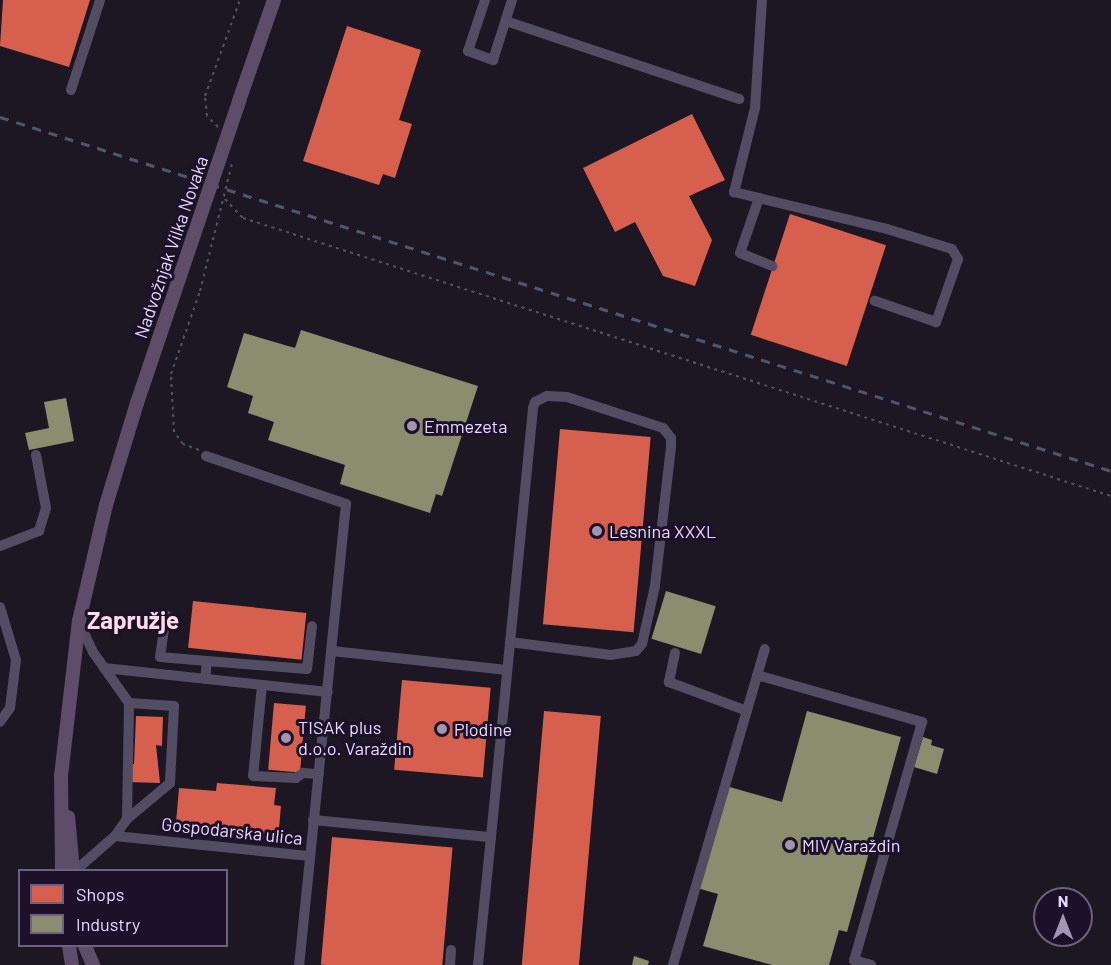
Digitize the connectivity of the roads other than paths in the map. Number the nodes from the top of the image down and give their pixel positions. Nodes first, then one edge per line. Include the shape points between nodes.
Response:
1 (100, 0) edge
2 (274, 0) edge
3 (485, 0) edge
4 (512, 0) edge
5 (762, 0) edge
6 (506, 21) junction
7 (70, 90) dead end
8 (739, 99) dead end
9 (759, 198) junction
10 (773, 266) dead end
11 (875, 301) dead end
12 (36, 455) dead end
13 (206, 456) road end
14 (0, 546) edge
15 (0, 606) edge
16 (166, 615) dead end
17 (79, 621) junction
18 (312, 627) dead end
19 (510, 642) junction
20 (765, 649) dead end
21 (332, 651) junction
22 (675, 653) dead end
23 (207, 661) junction
24 (104, 668) junction
25 (507, 670) junction
26 (757, 675) junction
27 (205, 679) junction
28 (262, 685) junction
29 (328, 692) junction
30 (129, 703) junction
31 (747, 711) junction
32 (0, 722) edge
33 (65, 752) junction
34 (319, 774) junction
35 (127, 819) junction
36 (314, 820) junction
37 (115, 836) junction
38 (491, 837) junction
39 (310, 856) junction
40 (62, 869) edge
41 (75, 869) edge
42 (76, 869) edge
43 (451, 950) dead end
44 (75, 953) edge
45 (84, 965) edge
46 (93, 965) edge
47 (299, 965) edge
48 (450, 965) edge
49 (478, 965) edge
50 (673, 965) edge
51 (871, 965) edge

1 - 7 street
2 - 17 main road, Nadvožnjak Vilka Novaka, bridge via 137,403 104,515
3 - 6 street via 468,51 493,60
4 - 6 street
5 - 9 street via 755,108 734,192
6 - 8 street
9 - 10 street via 740,253
9 - 11 street via 937,244 952,249 958,259 936,322
12 - 14 street via 45,508 39,531
13 - 21 street, Gospodarska ulica via 346,504
15 - 32 street via 16,660 10,708
16 - 23 street via 160,657
17 - 24 street
17 - 33 main road, Nadvožnjak Vilka Novaka
18 - 23 street via 307,669
19 - 19 street via 611,655 636,651 642,644 655,586 671,447 671,438 663,428 567,397 547,396 535,402
19 - 25 street
20 - 26 street
21 - 25 street
21 - 29 street, Gospodarska ulica
22 - 31 street via 669,682
23 - 27 street
24 - 27 street
24 - 30 street
25 - 38 street
26 - 31 street
26 - 51 street via 922,722 854,960
27 - 28 street
28 - 29 street
28 - 34 street via 253,776 296,778 303,772
29 - 34 street, Gospodarska ulica
30 - 35 street
30 - 35 street via 174,706 170,783
31 - 50 street
33 - 40 main road
33 - 41 main road
34 - 36 street, Gospodarska ulica
35 - 37 street
36 - 38 street, Gospodarska ulica
36 - 39 street, Gospodarska ulica
37 - 39 street, Gospodarska ulica
37 - 42 street
38 - 49 street
39 - 47 street
43 - 48 street
44 - 45 main road
44 - 46 main road

